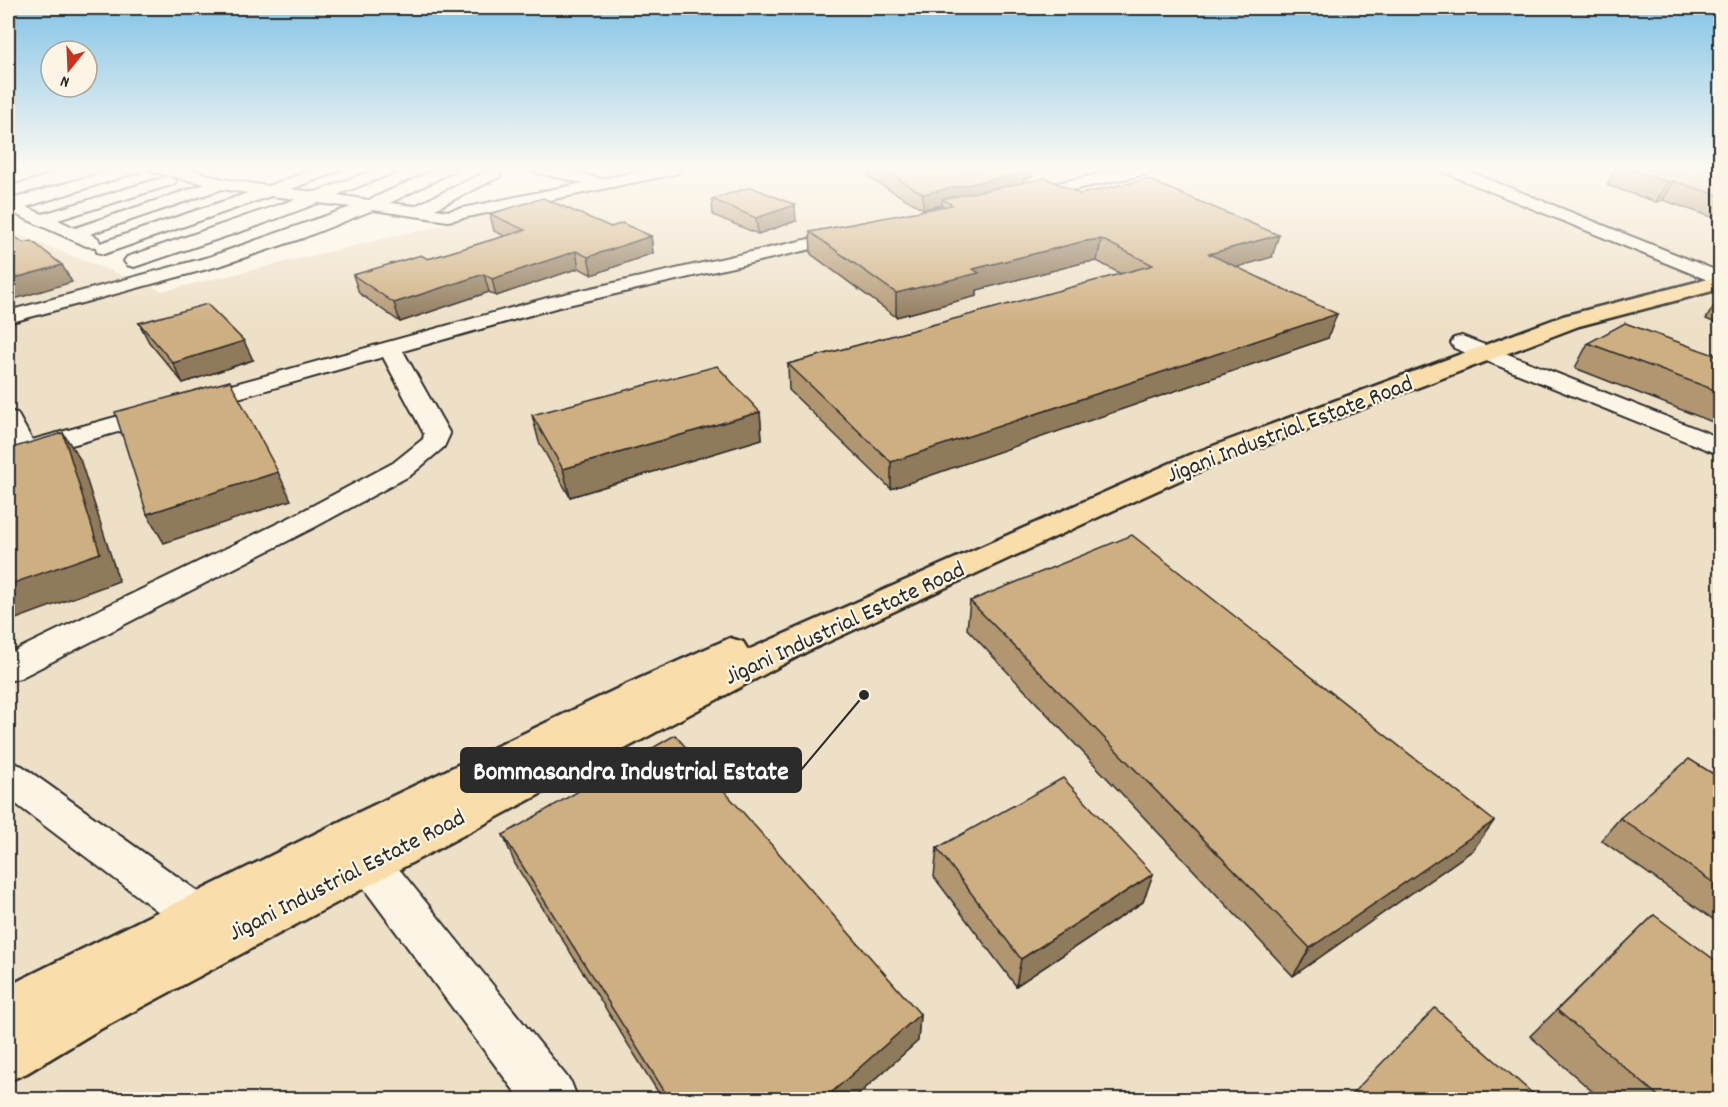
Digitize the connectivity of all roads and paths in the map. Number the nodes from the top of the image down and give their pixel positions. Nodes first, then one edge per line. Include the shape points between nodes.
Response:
1 (25, 221) edge
2 (64, 221) edge
3 (113, 221) edge
4 (197, 221) edge
5 (252, 221) edge
6 (332, 221) edge
7 (1577, 221) edge
8 (36, 231) junction
9 (865, 231) edge
10 (74, 234) junction
11 (101, 261) junction
12 (134, 261) junction
13 (166, 275) junction
14 (1717, 277) edge
15 (140, 283) junction
16 (8, 317) edge
17 (388, 346) junction
18 (1474, 348) junction
19 (8, 418) edge
20 (1720, 447) edge
21 (16, 452) edge
22 (8, 669) edge
23 (8, 777) edge
24 (359, 850) junction
25 (195, 914) junction
26 (8, 1014) edge
27 (8, 1054) edge
28 (553, 1100) edge

1 - 8 street
2 - 8 street
3 - 10 street
4 - 11 street
5 - 12 street
6 - 13 street
7 - 14 street
8 - 10 street
9 - 17 street via 554,302
10 - 11 street
11 - 12 street
11 - 15 street
12 - 13 street
13 - 15 street
14 - 18 main road, Jigani Industrial Estate Road
15 - 16 street
17 - 21 street
17 - 22 street via 437,434 435,442 402,469 306,521
18 - 20 street
18 - 24 main road, Jigani Industrial Estate Road via 1346,404 1199,461 835,624
19 - 21 street
23 - 25 street
24 - 25 main road, Jigani Industrial Estate Road
24 - 27 main road, Jigani Industrial Estate Road
24 - 28 street
25 - 26 main road, Jigani Industrial Estate Road

